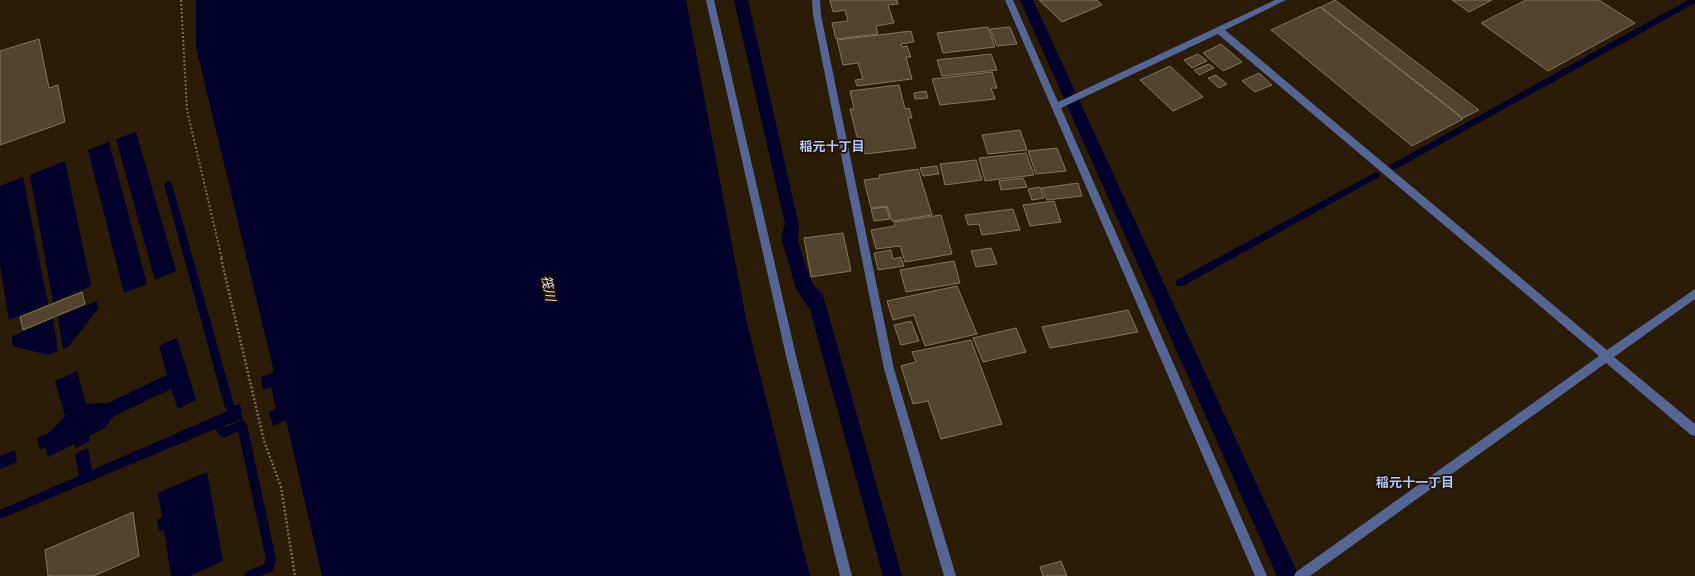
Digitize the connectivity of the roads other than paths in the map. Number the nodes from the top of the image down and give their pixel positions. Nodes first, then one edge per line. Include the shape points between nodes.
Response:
1 (710, 0) edge
2 (816, 0) edge
3 (1009, 0) edge
4 (1282, 0) edge
5 (1218, 30) junction
6 (1059, 105) junction
7 (1695, 293) edge
8 (1606, 358) junction
9 (1695, 431) edge
10 (1301, 575) edge
11 (846, 576) edge
12 (950, 576) edge
13 (1261, 576) edge

1 - 11 street via 791,356
2 - 12 street via 821,37 889,369
3 - 6 street
4 - 5 street
5 - 6 street
5 - 8 street
6 - 13 street
7 - 8 street
8 - 9 street
8 - 10 street

